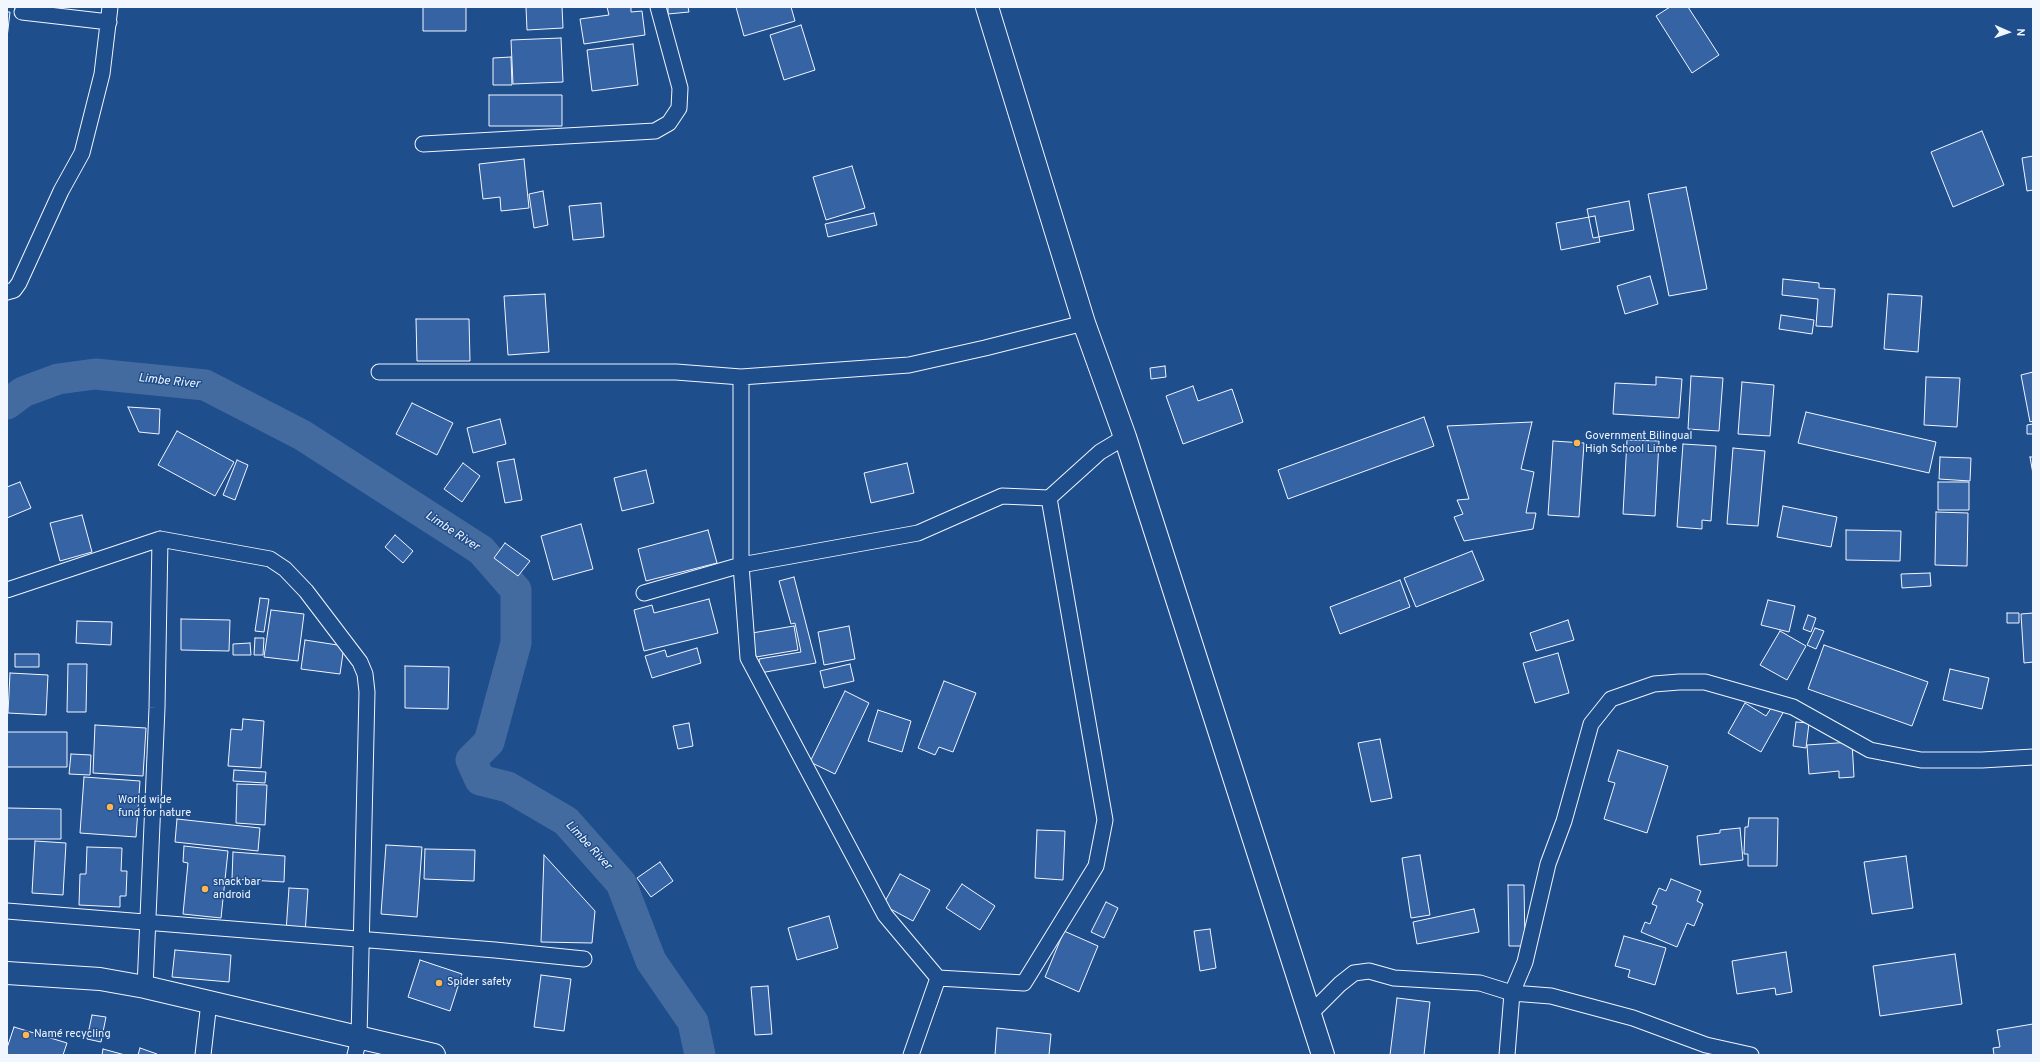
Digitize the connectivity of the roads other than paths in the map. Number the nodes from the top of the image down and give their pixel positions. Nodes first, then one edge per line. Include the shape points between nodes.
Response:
1 (110, 7) edge
2 (658, 7) edge
3 (988, 7) edge
4 (22, 12) dead end
5 (108, 22) junction
6 (423, 144) dead end
7 (7, 292) edge
8 (1084, 323) junction
9 (379, 372) dead end
10 (741, 377) junction
11 (1125, 437) junction
12 (1048, 498) junction
13 (160, 539) junction
14 (740, 565) junction
15 (7, 590) edge
16 (644, 593) dead end
17 (2033, 757) edge
18 (7, 911) edge
19 (147, 924) junction
20 (361, 940) junction
21 (584, 960) dead end
22 (7, 973) edge
23 (938, 978) junction
24 (145, 987) junction
25 (1512, 993) junction
26 (209, 1002) junction
27 (1310, 1014) junction
28 (357, 1046) edge
29 (203, 1055) edge
30 (434, 1055) edge
31 (911, 1055) edge
32 (1323, 1055) edge
33 (1507, 1055) edge
34 (1751, 1055) edge

1 - 5 street
2 - 6 street via 680,88 679,108 669,123 655,131
3 - 8 main road
4 - 5 street
5 - 7 street via 102,74 82,153 61,191 19,283 14,290
8 - 10 street via 909,365
8 - 11 main road
9 - 10 street via 676,372
10 - 14 street
11 - 12 street via 1100,452
11 - 27 main road
12 - 14 street via 1002,496 918,533
12 - 23 street via 1105,820 1096,866 1024,983
13 - 15 street
13 - 19 street via 157,708
13 - 20 street via 270,559 285,569 306,591 360,662 365,674 367,692
14 - 16 street
14 - 23 street via 748,658 885,915
17 - 25 street via 1921,760 1870,750 1793,707 1705,682 1654,684 1611,699 1591,724 1564,821 1548,864 1526,962
18 - 19 street
19 - 20 street
19 - 24 street
20 - 21 street via 495,950
20 - 28 street
22 - 24 main road via 100,979
23 - 31 street
24 - 26 main road
25 - 27 street via 1480,983 1394,978 1369,971 1349,977
25 - 33 street
25 - 34 street via 1551,996 1632,1018 1706,1045
26 - 28 main road
26 - 29 street
27 - 32 main road
28 - 30 main road

